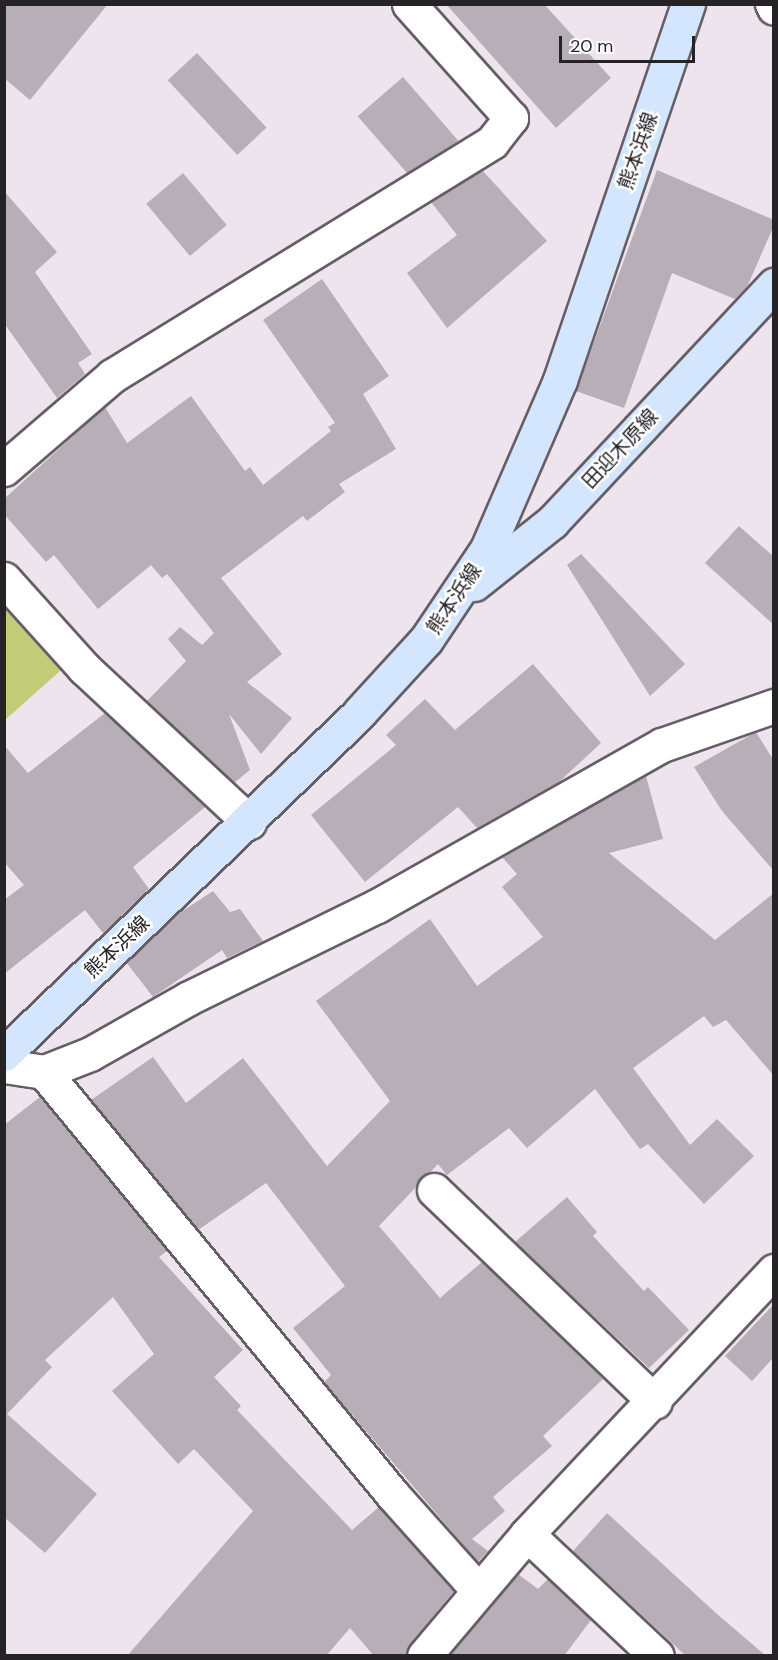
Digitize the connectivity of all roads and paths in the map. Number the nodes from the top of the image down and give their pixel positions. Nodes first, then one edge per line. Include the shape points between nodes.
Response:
1 (409, 4) edge
2 (688, 4) edge
3 (774, 285) edge
4 (4, 469) edge
5 (4, 579) edge
6 (453, 600) junction
7 (774, 706) edge
8 (249, 822) junction
9 (4, 1054) edge
10 (4, 1066) edge
11 (44, 1072) junction
12 (434, 1190) dead end
13 (774, 1271) edge
14 (655, 1402) junction
15 (527, 1534) junction
16 (477, 1589) junction
17 (424, 1656) edge
18 (657, 1656) edge

1 - 4 street via 512,118 492,142 112,376
2 - 6 main road, 熊本浜線 via 560,380 487,549
3 - 6 main road, 田迎木原線 via 552,522
5 - 8 street via 84,668
6 - 8 main road, 熊本浜線 via 426,640
7 - 11 street via 662,745 377,906 189,998 90,1054
8 - 9 main road, 熊本浜線
10 - 11 street
11 - 16 street via 393,1495
12 - 14 street
13 - 14 street
14 - 15 street
15 - 16 street
15 - 18 street
16 - 17 street

